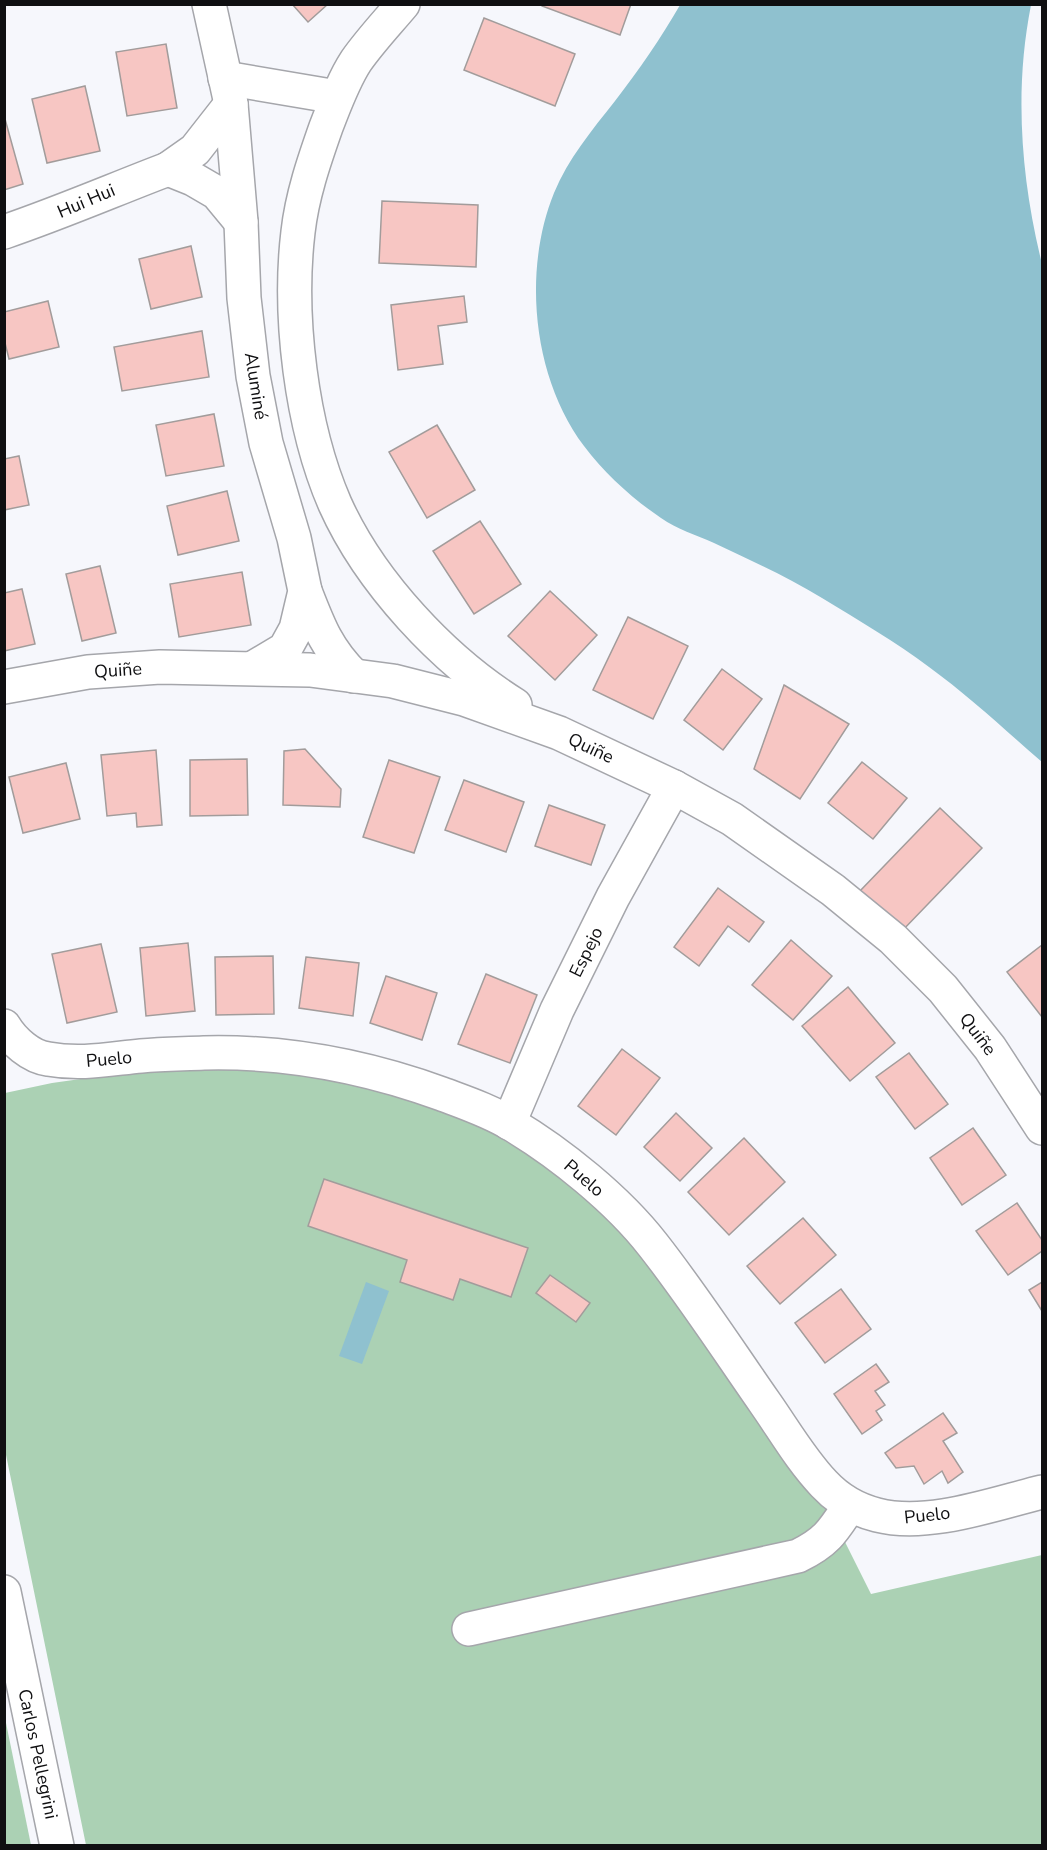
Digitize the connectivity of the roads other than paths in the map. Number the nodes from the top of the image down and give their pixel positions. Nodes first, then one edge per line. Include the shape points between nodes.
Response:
1 (209, 4) edge
2 (403, 4) edge
3 (228, 91) junction
4 (337, 97) junction
5 (168, 169) junction
6 (241, 222) junction
7 (4, 232) edge
8 (305, 591) junction
9 (414, 620) junction
10 (253, 668) junction
11 (354, 676) junction
12 (393, 681) junction
13 (4, 687) edge
14 (559, 733) junction
15 (674, 787) junction
16 (4, 1026) edge
17 (509, 1123) junction
18 (1042, 1128) edge
19 (1042, 1492) edge
20 (850, 1505) junction
21 (4, 1592) edge
22 (469, 1629) dead end
23 (57, 1845) edge

1 - 3 street, Aluminé
2 - 4 street via 356,61
3 - 4 street
3 - 5 street, Hui Hui via 195,150
3 - 6 street, Aluminé
4 - 9 street via 312,164 298,230 294,285 300,363 314,444 335,504 374,570
5 - 6 street via 217,193
5 - 7 street, Hui Hui
6 - 8 street, Aluminé via 253,376 266,443
8 - 10 street, Aluminé via 296,629 285,649
8 - 11 street via 322,635
9 - 12 street via 419,643 414,660
9 - 14 street via 450,658
10 - 11 street, Quiñe
10 - 13 street, Quiñe via 160,667 88,672
11 - 12 street, Quiñe
12 - 14 street, Quiñe via 464,699
14 - 15 street, Quiñe
15 - 17 street, Espejo via 567,990
15 - 18 street, Quiñe via 776,848 893,939 943,989 990,1048
16 - 17 street, Puelo via 23,1048 43,1059 102,1062 206,1053 273,1055 344,1065 416,1084
17 - 20 street, Puelo via 583,1174 651,1242 800,1454 825,1486
19 - 20 street, Puelo via 908,1520 876,1515
20 - 22 street via 829,1536 798,1556
21 - 23 street, Carlos Pellegrini

